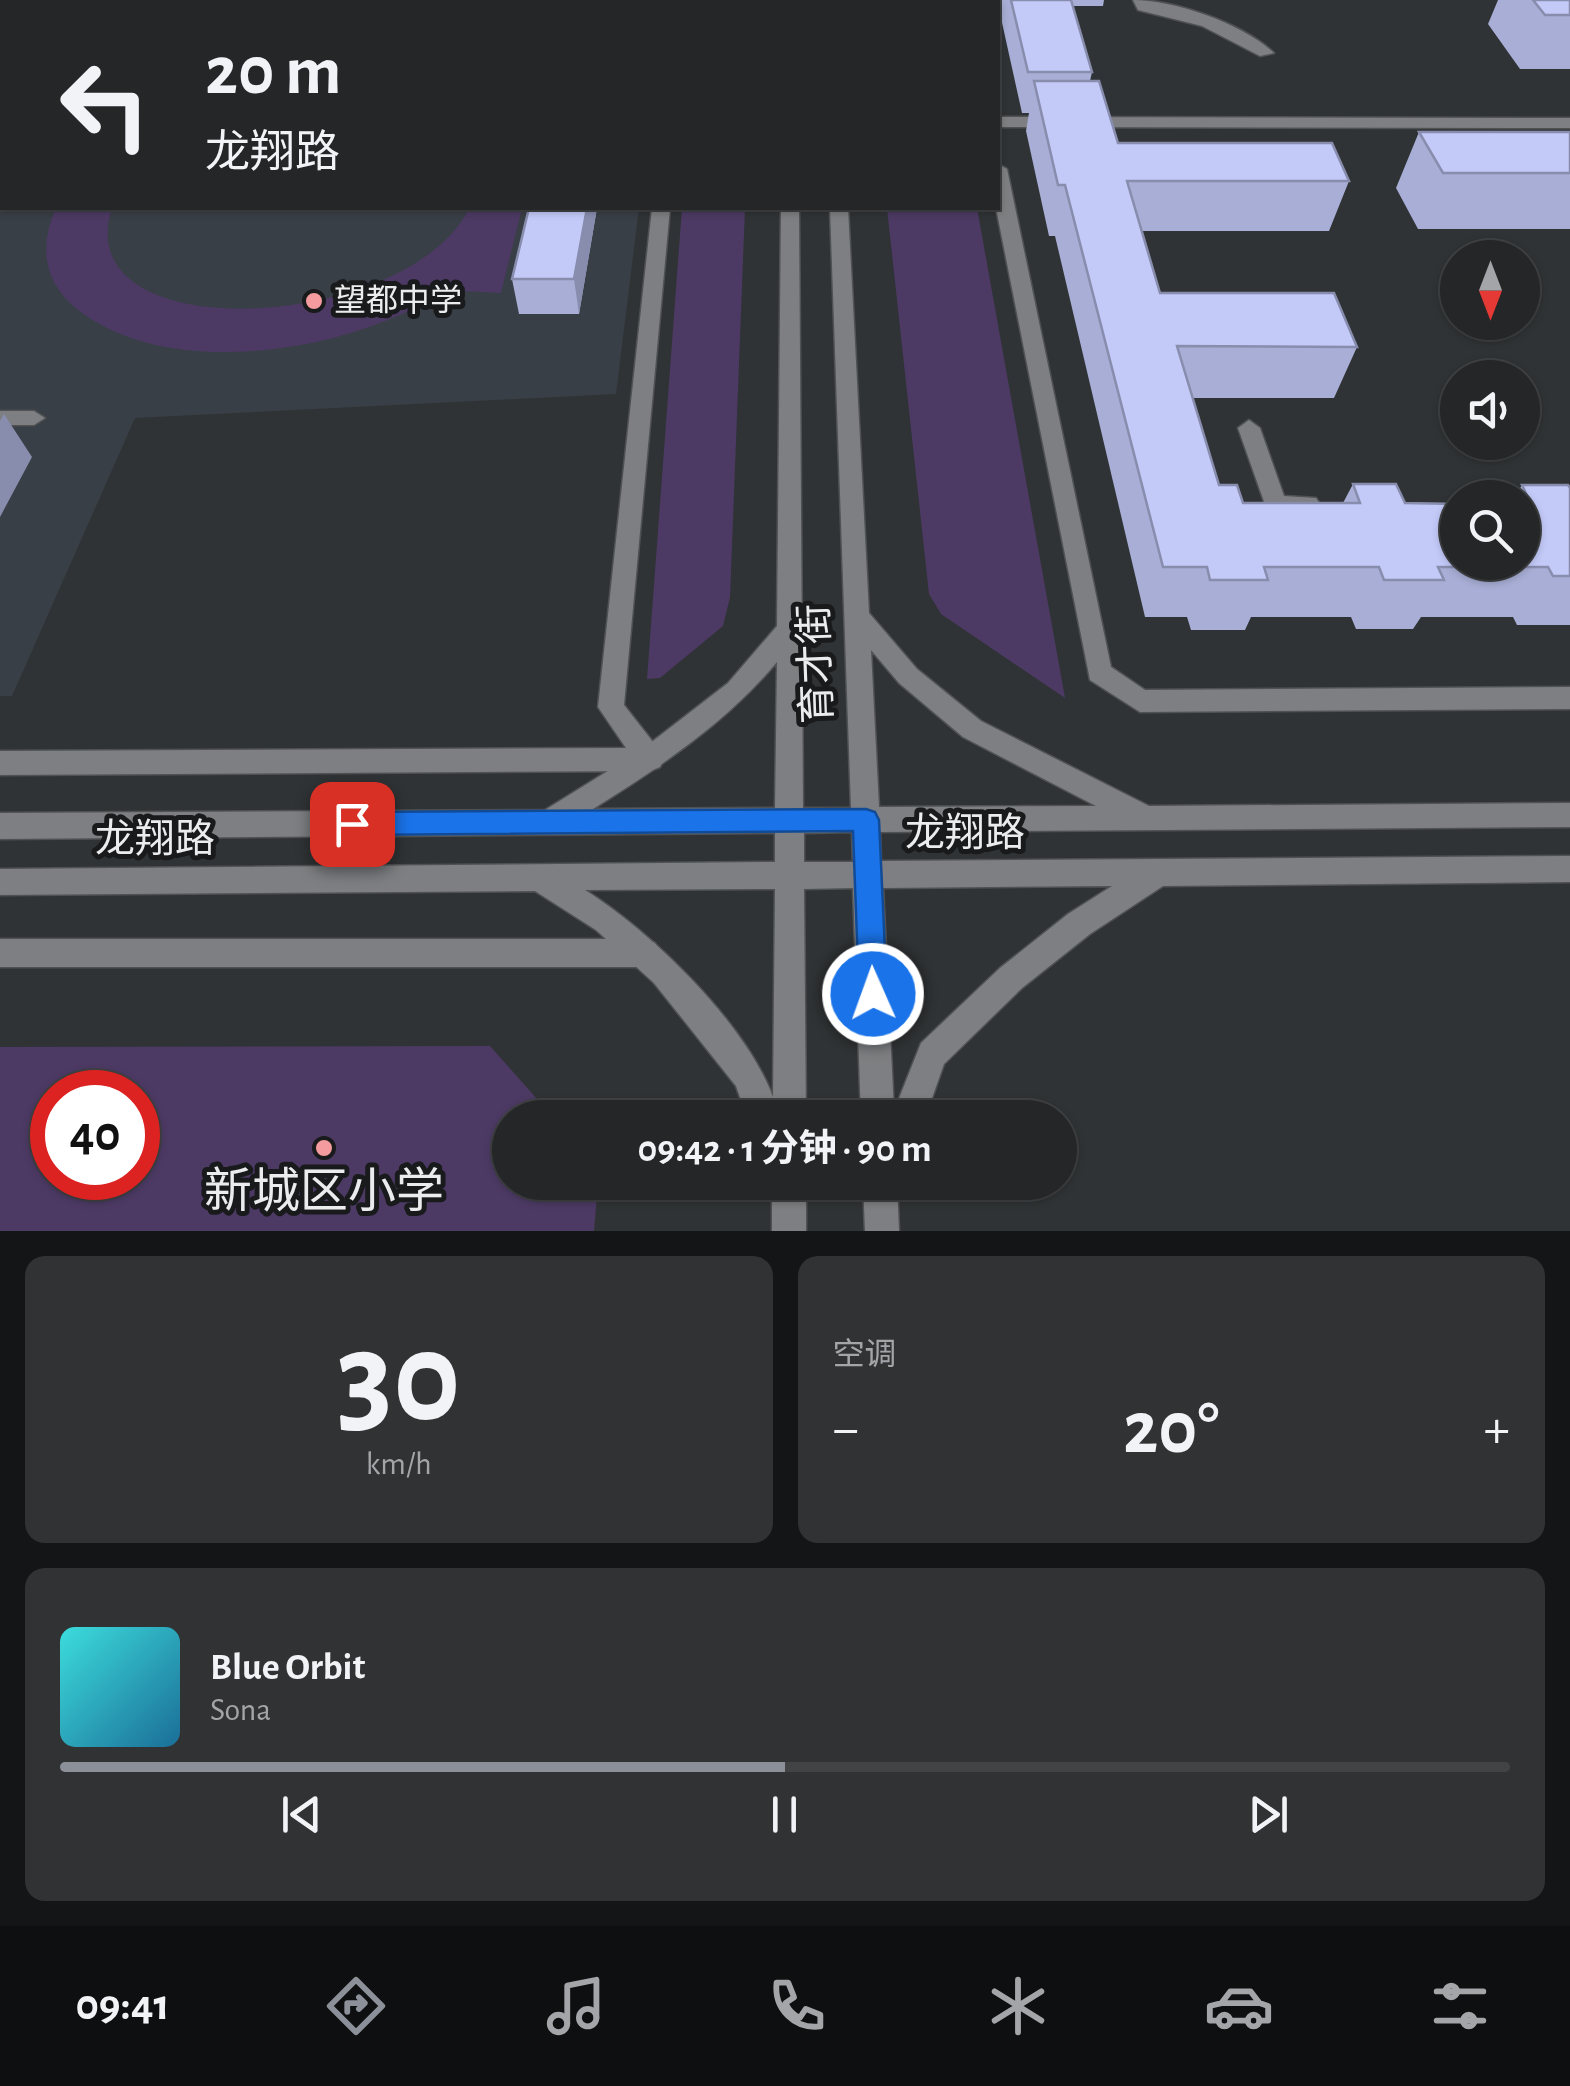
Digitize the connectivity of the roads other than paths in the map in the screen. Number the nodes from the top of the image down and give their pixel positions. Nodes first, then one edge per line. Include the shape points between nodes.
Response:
1 (1141, 0) edge
2 (1266, 53) dead end
3 (1000, 122) edge
4 (1570, 122) edge
5 (1000, 179) edge
6 (661, 210) edge
7 (790, 210) edge
8 (839, 210) edge
9 (0, 418) edge
10 (34, 418) dead end
11 (1249, 428) dead end
12 (1330, 504) edge
13 (858, 618) junction
14 (790, 628) junction
15 (1570, 698) edge
16 (650, 759) junction
17 (0, 763) edge
18 (1570, 814) edge
19 (1147, 818) junction
20 (790, 820) junction
21 (866, 820) junction
22 (548, 822) junction
23 (0, 826) edge
24 (1570, 870) edge
25 (1159, 872) junction
26 (868, 875) junction
27 (789, 876) junction
28 (538, 877) junction
29 (0, 882) edge
30 (0, 953) edge
31 (644, 953) junction
32 (758, 1100) edge
33 (789, 1100) edge
34 (877, 1100) edge
35 (915, 1100) edge
36 (789, 1200) edge
37 (882, 1200) edge
38 (789, 1231) edge
39 (882, 1231) edge

1 - 2 street via 1144,7 1211,24
3 - 4 street
5 - 15 street via 1099,672 1140,701
6 - 16 street via 611,707
7 - 14 street, 育才街
8 - 13 street, 育才街
9 - 10 street
11 - 12 street via 1275,504
13 - 19 street via 908,676 972,728
13 - 21 street, 育才街
14 - 16 street via 738,691
14 - 20 street, 育才街
16 - 17 street
16 - 22 street
18 - 19 street, 龙翔路
19 - 21 street, 龙翔路
20 - 21 street, 龙翔路
20 - 22 street, 龙翔路
20 - 27 street, 育才街
21 - 26 street, 育才街
22 - 23 street, 龙翔路
24 - 25 street, 龙翔路
25 - 26 street, 龙翔路
25 - 35 street via 1011,978 932,1054
26 - 27 street, 龙翔路
26 - 34 street, 育才街
27 - 28 street, 龙翔路
27 - 33 street, 育才街
28 - 29 street, 龙翔路
28 - 31 street via 608,920
30 - 31 street
31 - 32 street via 749,1076
36 - 38 street
37 - 39 street

